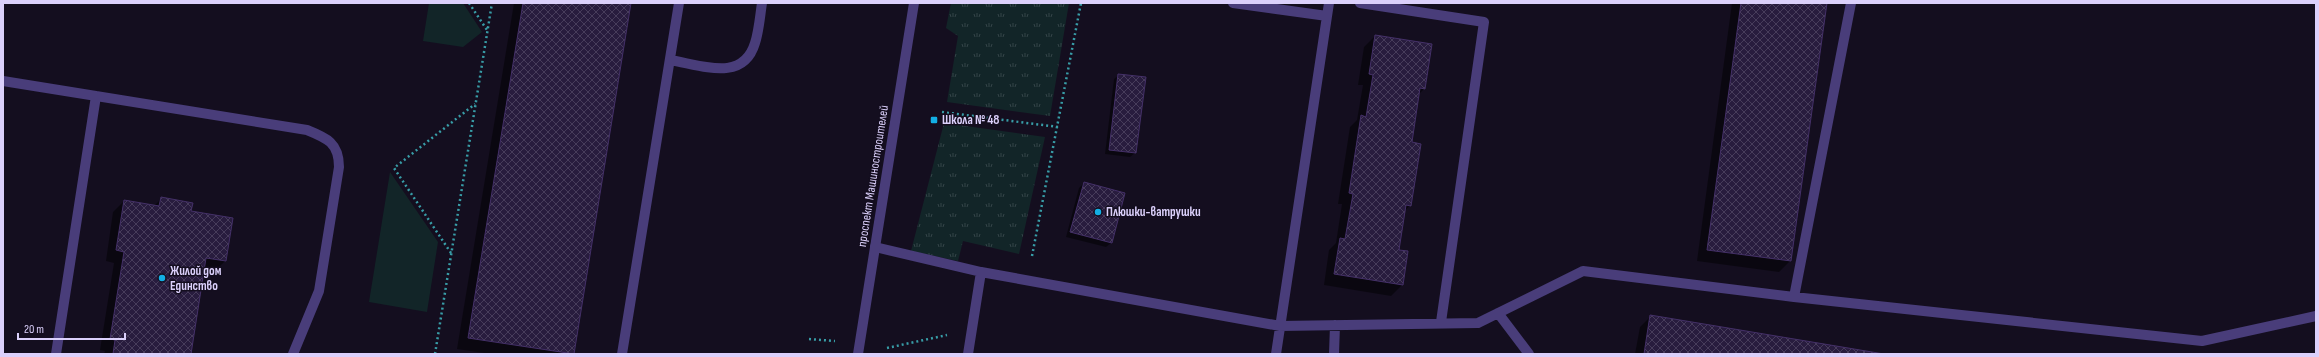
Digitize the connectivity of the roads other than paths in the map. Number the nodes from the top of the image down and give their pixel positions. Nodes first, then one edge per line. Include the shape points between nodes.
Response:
1 (679, 3) edge
2 (762, 3) edge
3 (914, 3) edge
4 (1233, 3) edge
5 (1329, 3) edge
6 (1360, 3) edge
7 (1851, 3) edge
8 (1327, 16) junction
9 (670, 60) junction
10 (3, 81) edge
11 (96, 96) junction
12 (875, 247) junction
13 (981, 272) junction
14 (1794, 297) junction
15 (1498, 313) junction
16 (2316, 316) edge
17 (1441, 322) junction
18 (1335, 325) junction
19 (1280, 326) junction
20 (56, 354) edge
21 (293, 354) edge
22 (622, 354) edge
23 (858, 354) edge
24 (968, 354) edge
25 (1276, 354) edge
26 (1334, 354) edge
27 (1529, 354) edge

1 - 9 street
2 - 9 street via 756,42 750,56 741,65 729,70
3 - 12 street, проспект Машиностроителей
4 - 8 street
5 - 8 street
6 - 17 street via 1484,22
7 - 14 street
8 - 19 street
9 - 22 street
10 - 11 street
11 - 20 street
11 - 21 street via 307,130 322,136 332,144 339,155 339,167 319,291
12 - 13 street
12 - 23 street, проспект Машиностроителей
13 - 19 street
13 - 24 street
14 - 15 street via 1583,271
14 - 16 street via 2202,341
15 - 17 street via 1478,323
15 - 27 street
17 - 18 street
18 - 19 street
18 - 26 street
19 - 25 street

